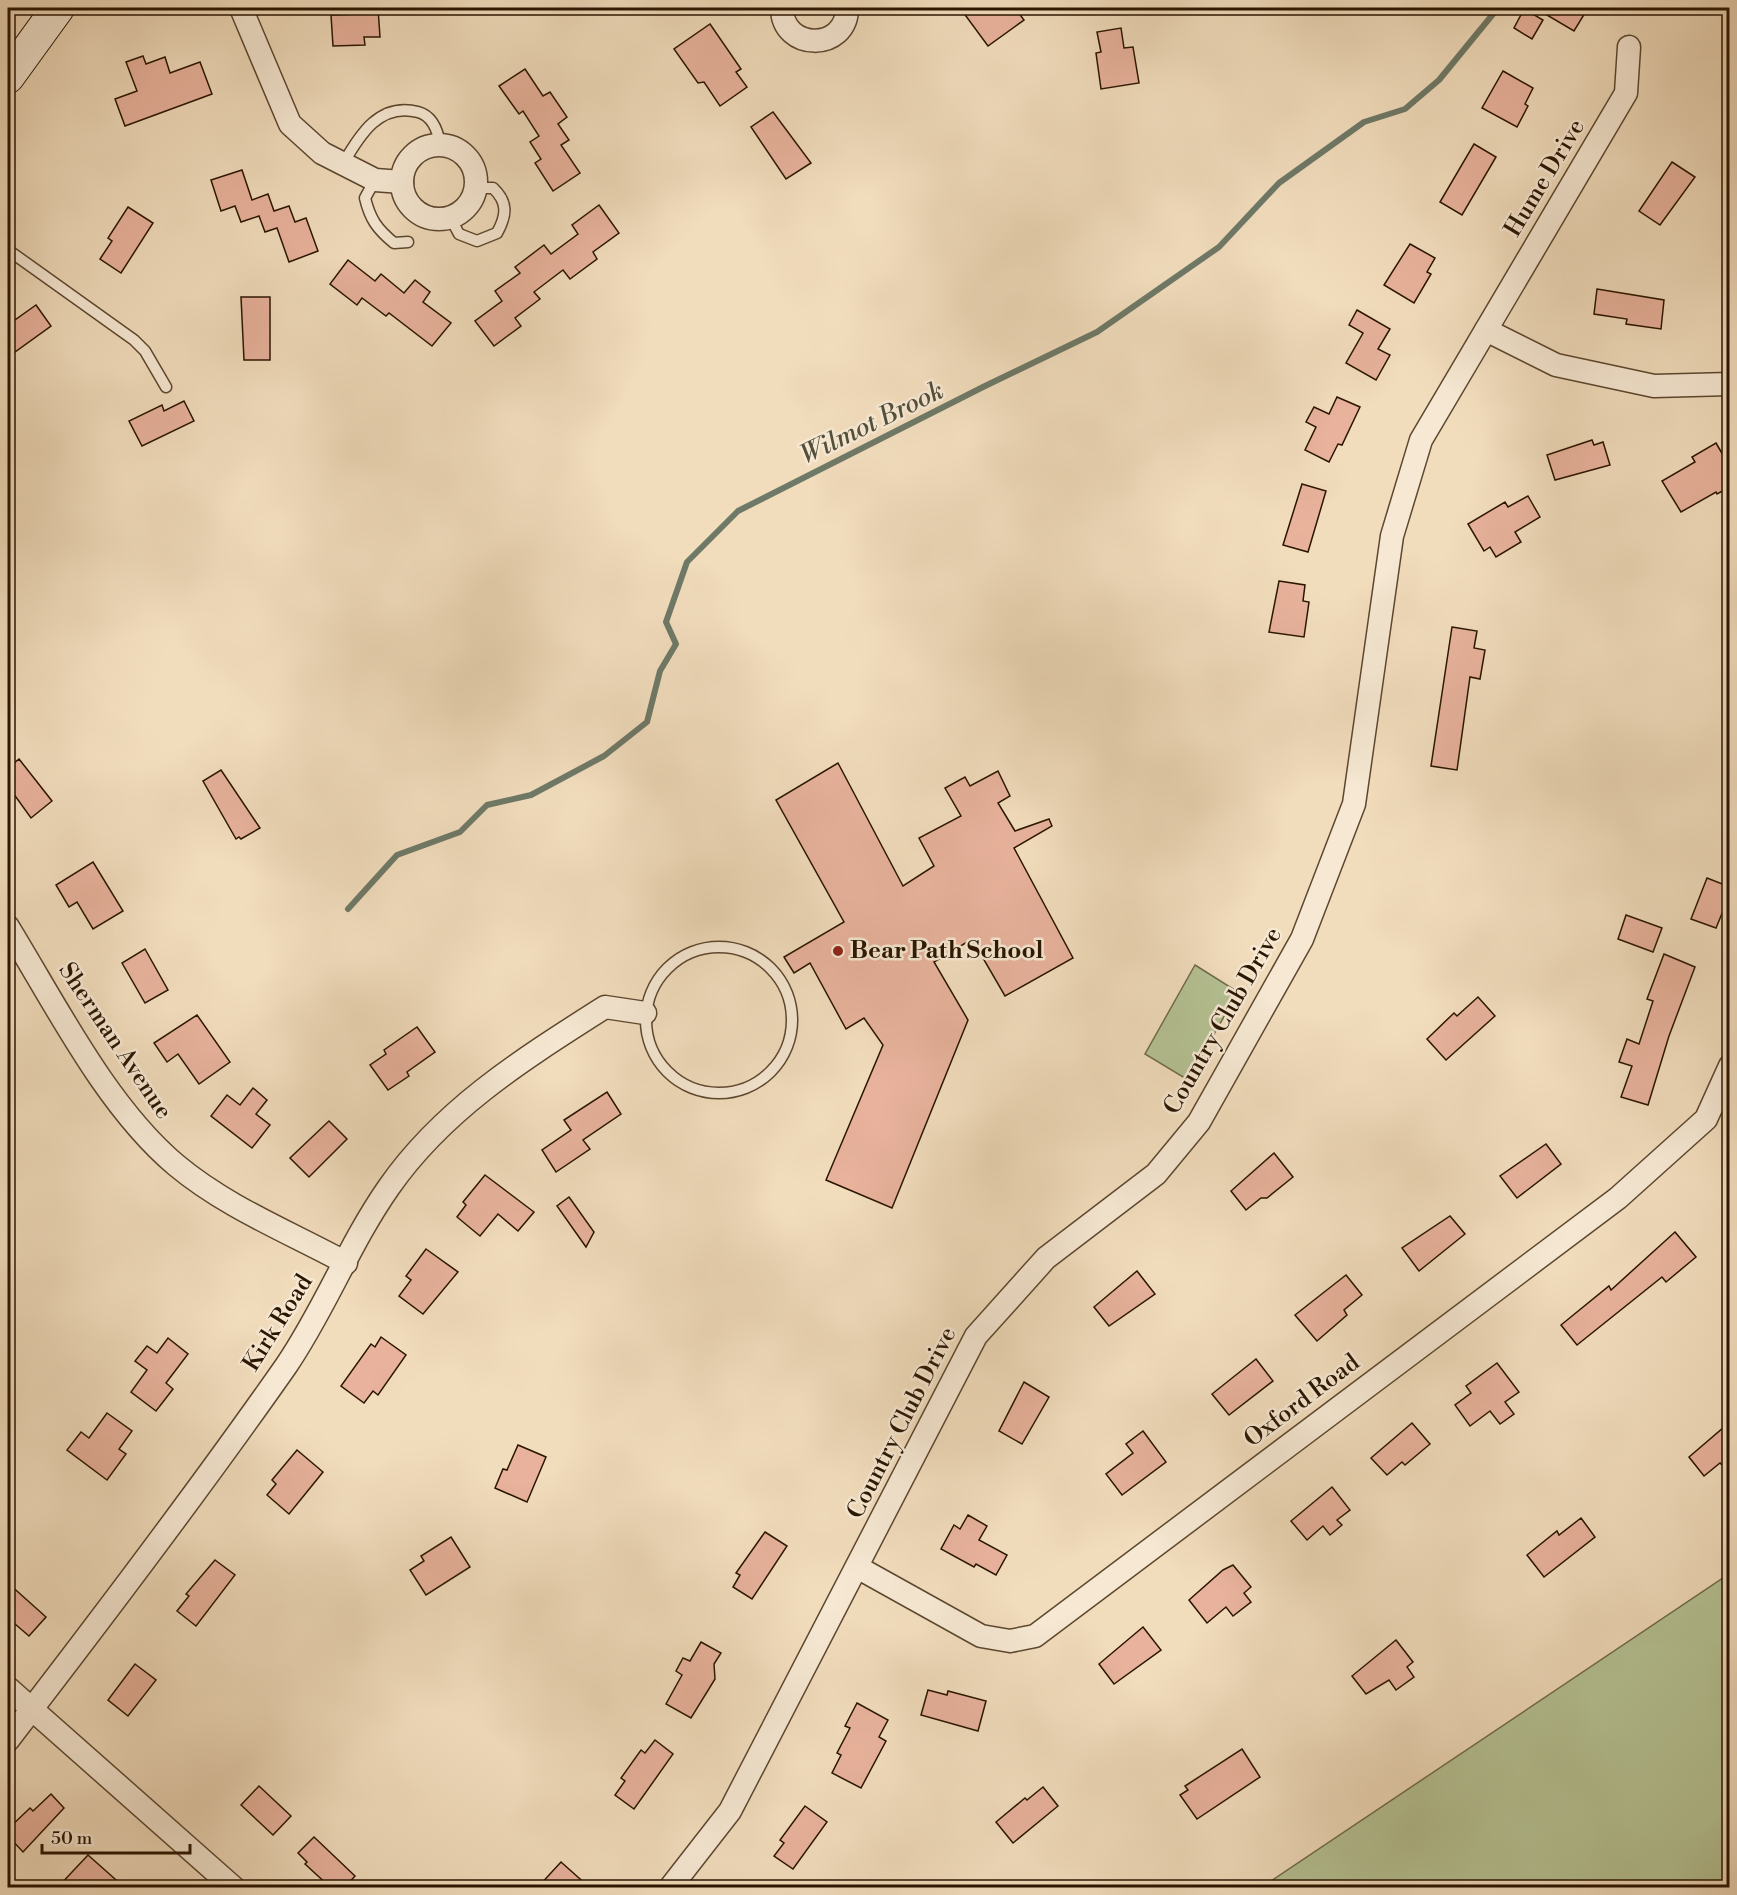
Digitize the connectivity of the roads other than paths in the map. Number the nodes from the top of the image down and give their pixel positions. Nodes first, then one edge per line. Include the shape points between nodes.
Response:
1 (58, 8) edge
2 (249, 8) edge
3 (782, 8) edge
4 (847, 8) edge
5 (1629, 47) dead end
6 (8, 77) edge
7 (440, 145) junction
8 (344, 164) junction
9 (375, 180) junction
10 (402, 182) junction
11 (475, 188) junction
12 (450, 217) junction
13 (408, 242) dead end
14 (8, 250) edge
15 (1486, 330) junction
16 (1730, 384) edge
17 (166, 387) dead end
18 (8, 927) edge
19 (645, 1013) junction
20 (1730, 1066) edge
21 (346, 1263) junction
22 (857, 1567) junction
23 (8, 1688) edge
24 (33, 1708) junction
25 (8, 1740) edge
26 (234, 1887) edge
27 (670, 1887) edge

1 - 6 main road
2 - 8 street via 290,124 322,153
3 - 4 street via 790,31 812,42 837,33
5 - 15 street, Hume Drive via 1626,93
7 - 8 lane via 438,131 423,113 403,108 391,110 367,129
7 - 10 street via 418,152 404,171
7 - 11 street via 452,148 471,163
8 - 9 street
9 - 10 street
9 - 13 lane via 365,198 370,219 394,243
10 - 12 street via 409,204 417,212 438,219
11 - 12 street via 467,206
11 - 12 lane via 493,188 502,196 506,209 497,233 477,241 459,234
14 - 17 lane via 134,340
15 - 16 street via 1556,365 1654,386
15 - 22 street, Country Club Drive via 1421,440 1392,536 1354,804 1302,939 1199,1122 1185,1140 1156,1174 1046,1257 976,1336
18 - 21 street, Sherman Avenue via 91,1061 129,1117 150,1140 211,1190
19 - 19 lane via 647,1039 658,1062 676,1081 699,1092 724,1094 749,1088 770,1073 785,1053 792,1028 791,1005 768,966 748,953 726,947 703,949 681,957 663,972 651,991
19 - 21 street, Kirk Road via 605,1007 472,1097 429,1137 388,1188
20 - 22 street, Oxford Road via 1706,1119 1618,1198 1035,1636 1010,1641 981,1636
21 - 24 street, Kirk Road via 284,1368
22 - 27 street, Country Club Drive via 730,1811
23 - 24 street
24 - 25 street, Kirk Road
24 - 26 street

